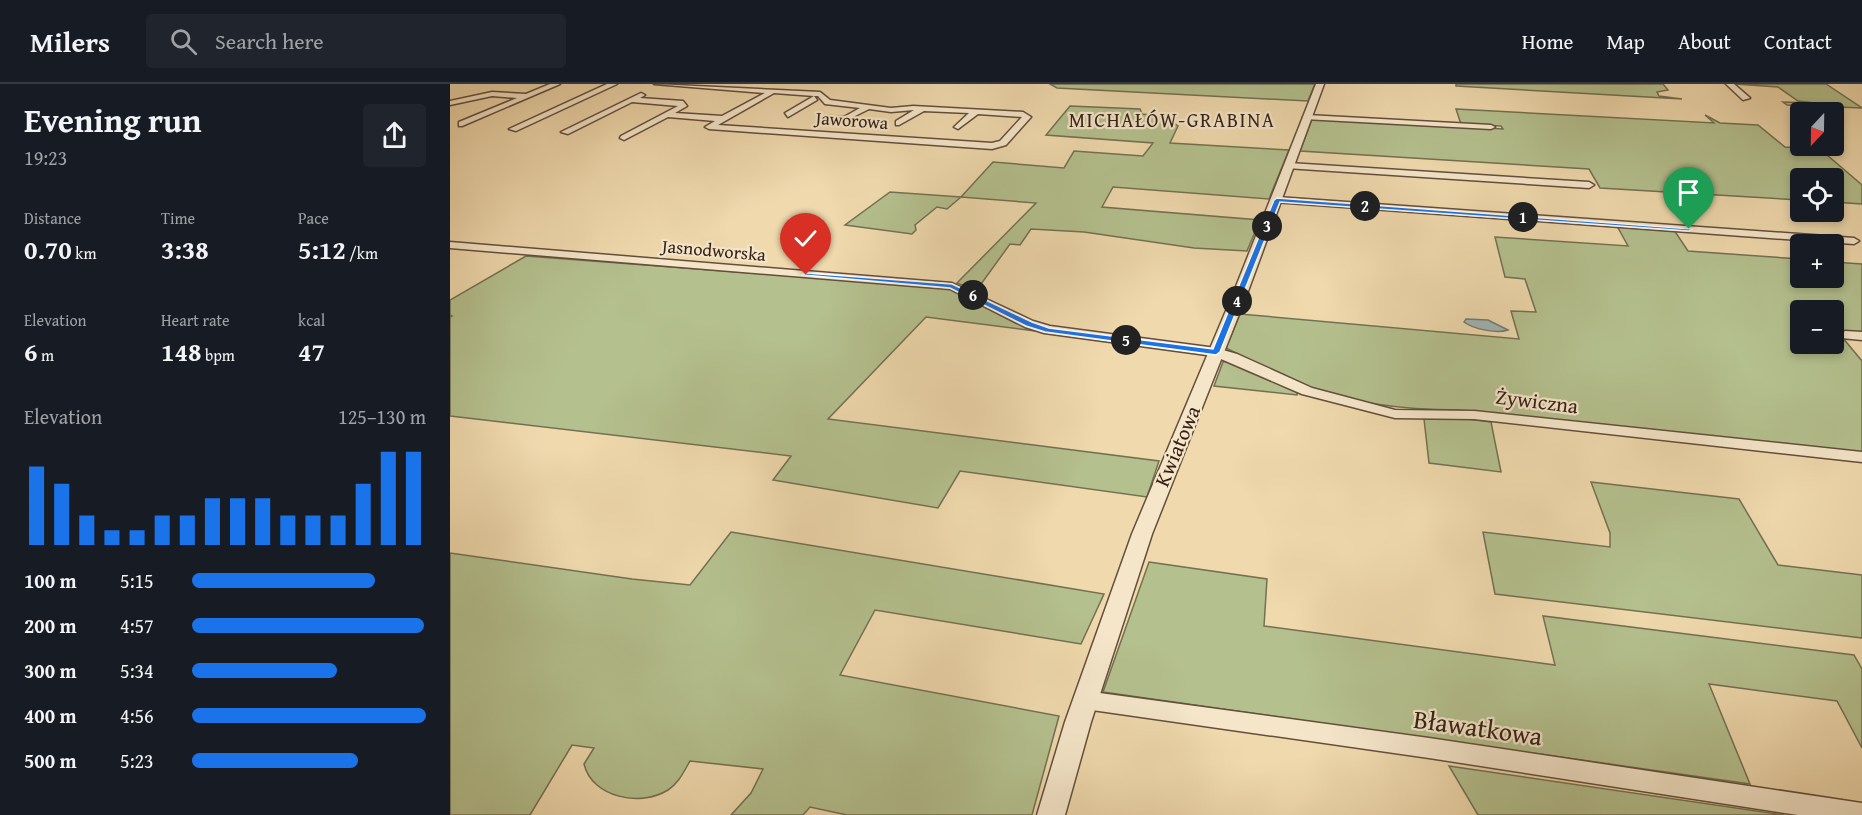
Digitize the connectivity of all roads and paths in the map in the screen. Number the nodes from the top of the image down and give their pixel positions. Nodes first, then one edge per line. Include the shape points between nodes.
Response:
1 (556, 84) edge
2 (614, 84) edge
3 (658, 84) edge
4 (664, 84) edge
5 (1320, 84) edge
6 (1730, 84) edge
7 (717, 86) edge
8 (773, 91) junction
9 (527, 96) junction
10 (814, 98) dead end
11 (1746, 98) dead end
12 (631, 100) junction
13 (826, 101) junction
14 (450, 103) edge
15 (800, 107) junction
16 (868, 107) junction
17 (922, 109) junction
18 (975, 111) junction
19 (668, 115) junction
20 (788, 115) dead end
21 (1307, 117) junction
22 (829, 118) dead end
23 (724, 119) junction
24 (899, 123) dead end
25 (462, 124) dead end
26 (958, 127) dead end
27 (1491, 127) dead end
28 (513, 129) dead end
29 (565, 132) dead end
30 (624, 138) dead end
31 (1289, 166) junction
32 (1589, 185) dead end
33 (1277, 200) junction
34 (1854, 241) dead end
35 (450, 245) edge
36 (1845, 335) dead end
37 (1862, 336) edge
38 (1216, 352) junction
39 (1862, 457) edge
40 (1085, 700) junction
41 (1862, 814) edge
42 (1051, 815) edge

1 - 9 street
2 - 28 street
3 - 4 street
4 - 7 street
4 - 12 street
5 - 21 street, Kwiatowa
6 - 11 street
7 - 8 street
8 - 13 street via 820,94
8 - 23 street
9 - 14 street via 492,94
9 - 25 street
10 - 15 street
12 - 19 street via 683,104
12 - 29 street
13 - 15 street
13 - 16 street
15 - 20 street
16 - 17 street
16 - 22 street via 844,119
17 - 18 street
17 - 24 street
18 - 23 street, Jaworowa via 1026,116 1003,143 992,146 709,127
18 - 26 street
19 - 23 street
19 - 30 street
21 - 27 street
21 - 31 street, Kwiatowa
31 - 32 street
31 - 33 street, Kwiatowa
33 - 34 street
33 - 38 street, Kwiatowa
35 - 38 street, Jasnodworska via 952,286 1048,330
36 - 37 street
38 - 39 street, Żywiczna via 1307,391 1395,414 1474,415
38 - 40 street, Kwiatowa via 1142,534
40 - 41 street, Bławatkowa
40 - 42 street, Kwiatowa

